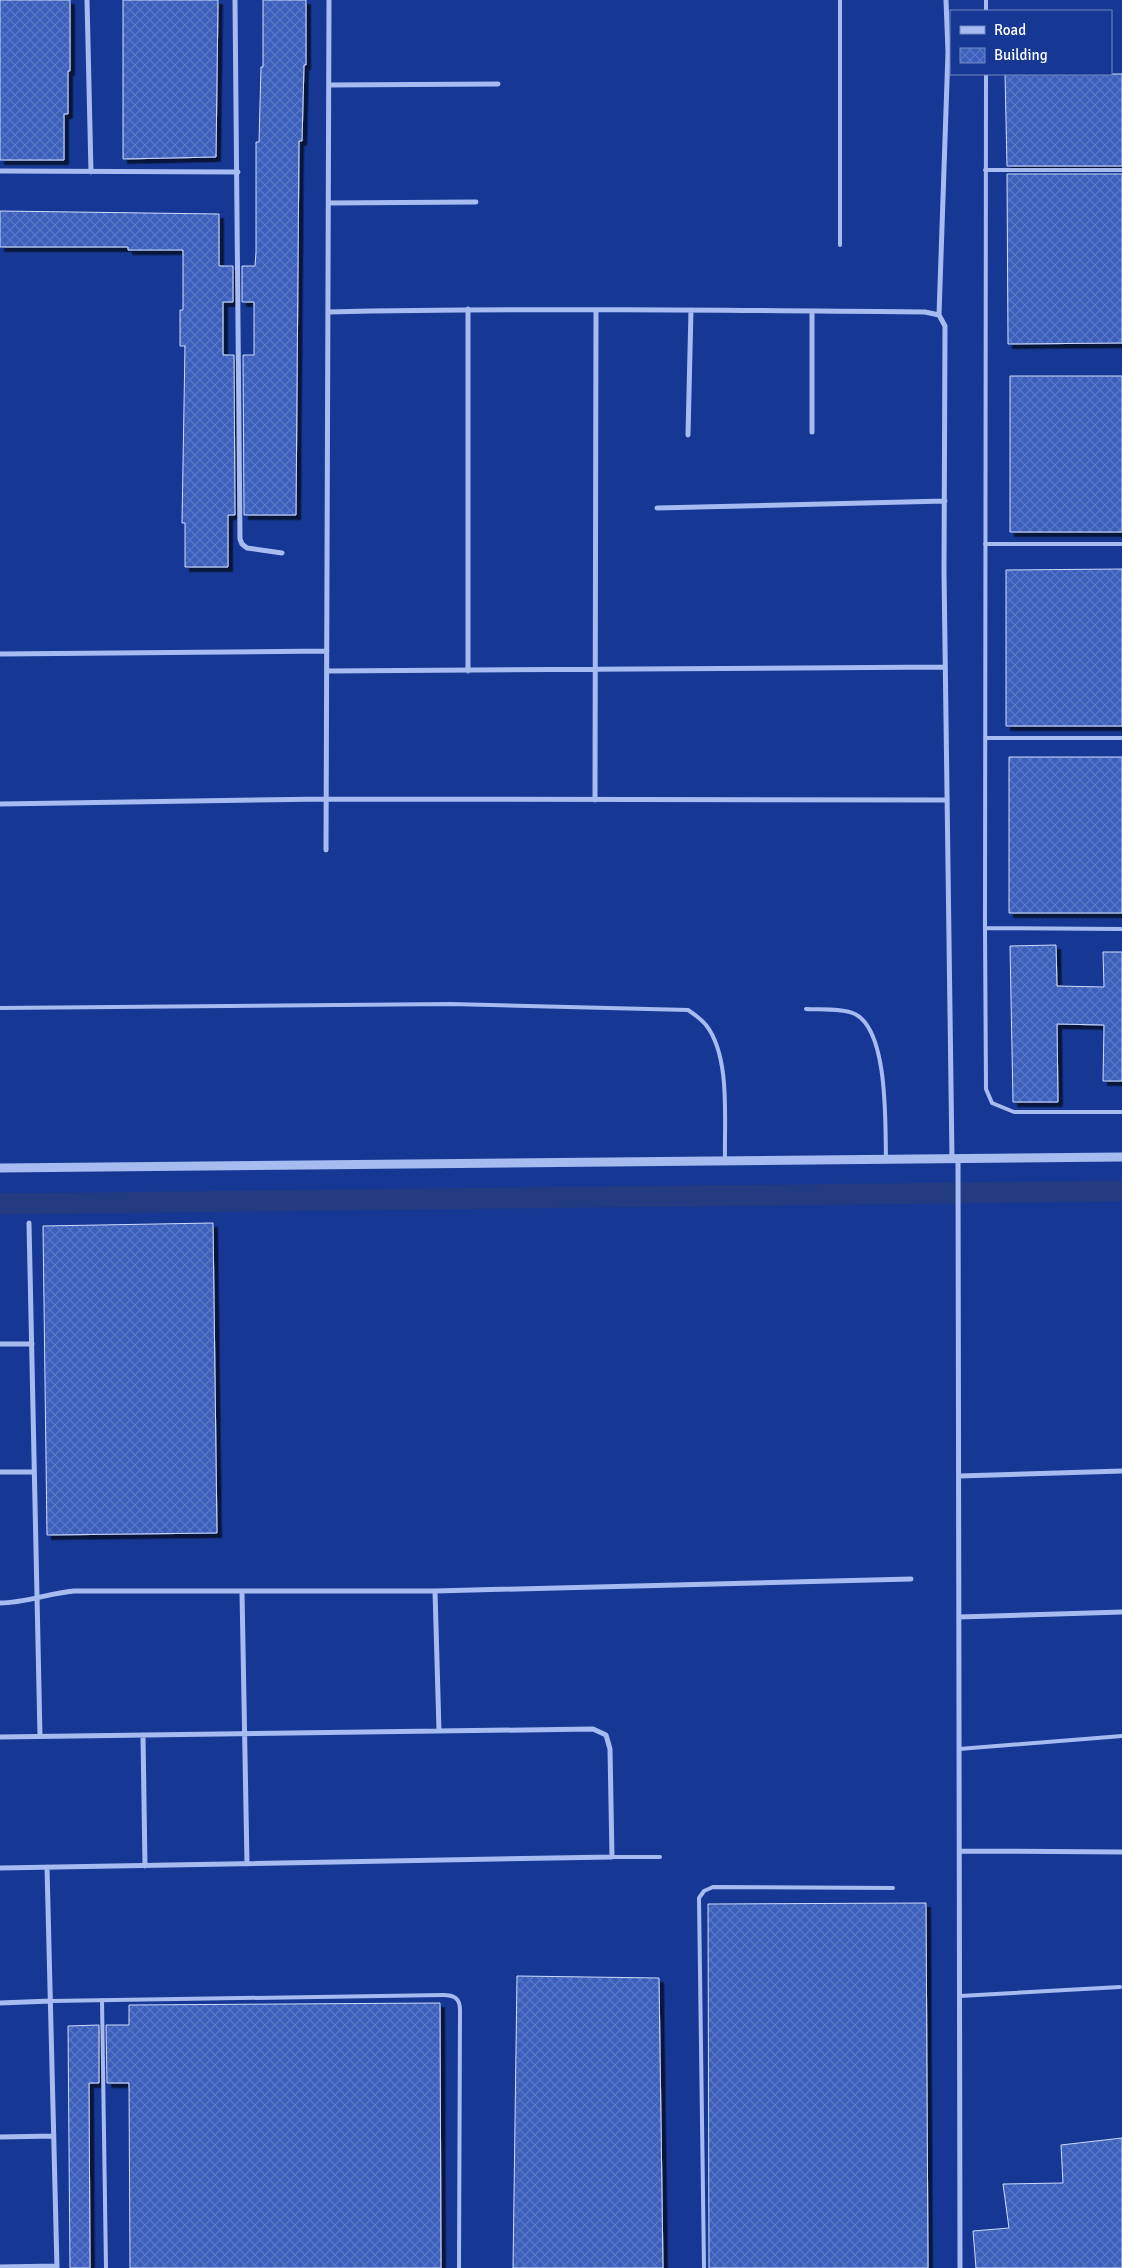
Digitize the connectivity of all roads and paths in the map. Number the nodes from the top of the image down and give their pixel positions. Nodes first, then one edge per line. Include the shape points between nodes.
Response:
1 (87, 0) edge
2 (235, 0) edge
3 (329, 0) edge
4 (840, 0) edge
5 (946, 0) edge
6 (986, 75) edge
7 (498, 84) dead end
8 (329, 85) junction
9 (986, 170) junction
10 (1122, 170) edge
11 (0, 172) edge
12 (91, 172) junction
13 (238, 172) junction
14 (476, 202) dead end
15 (329, 203) junction
16 (840, 245) dead end
17 (468, 309) junction
18 (596, 310) junction
19 (691, 310) junction
20 (812, 311) junction
21 (328, 312) junction
22 (938, 316) junction
23 (812, 432) dead end
24 (688, 436) dead end
25 (945, 501) junction
26 (657, 508) dead end
27 (985, 544) junction
28 (1122, 544) edge
29 (282, 553) dead end
30 (327, 651) junction
31 (0, 654) edge
32 (945, 667) junction
33 (594, 669) junction
34 (327, 671) junction
35 (468, 671) junction
36 (985, 738) junction
37 (1122, 738) edge
38 (327, 799) junction
39 (595, 800) junction
40 (947, 800) junction
41 (0, 804) edge
42 (326, 850) dead end
43 (984, 928) junction
44 (1122, 929) edge
45 (0, 1008) edge
46 (806, 1009) dead end
47 (1122, 1112) edge
48 (1122, 1157) edge
49 (955, 1158) junction
50 (886, 1159) junction
51 (725, 1161) junction
52 (0, 1168) edge
53 (29, 1224) dead end
54 (0, 1344) edge
55 (32, 1344) junction
56 (1122, 1471) edge
57 (0, 1472) edge
58 (34, 1472) junction
59 (959, 1476) junction
60 (910, 1580) dead end
61 (435, 1591) junction
62 (242, 1592) junction
63 (37, 1598) junction
64 (0, 1603) edge
65 (1122, 1612) edge
66 (959, 1618) junction
67 (439, 1731) junction
68 (245, 1734) junction
69 (40, 1736) junction
70 (142, 1736) junction
71 (1122, 1736) edge
72 (0, 1737) edge
73 (959, 1749) junction
74 (959, 1852) junction
75 (1122, 1852) edge
76 (612, 1857) junction
77 (660, 1857) dead end
78 (247, 1864) junction
79 (146, 1866) junction
80 (47, 1867) junction
81 (0, 1868) edge
82 (893, 1888) dead end
83 (1120, 1987) dead end
84 (960, 1996) junction
85 (102, 2000) junction
86 (51, 2001) junction
87 (0, 2003) edge
88 (54, 2136) junction
89 (0, 2137) edge
90 (0, 2267) edge
91 (57, 2267) edge
92 (106, 2268) edge
93 (459, 2268) edge
94 (704, 2268) edge
95 (960, 2268) edge

1 - 12 street
2 - 13 street
3 - 8 street
4 - 16 lane
5 - 22 street via 948,52
6 - 9 lane
7 - 8 street
8 - 15 street
9 - 10 lane
9 - 27 lane
11 - 12 street
12 - 13 street
13 - 29 street via 240,539 247,548
14 - 15 street
15 - 21 street
17 - 18 street
17 - 21 street
17 - 35 street
18 - 19 street
18 - 33 street
19 - 20 street
19 - 24 street
20 - 22 street via 925,312
20 - 23 street
21 - 30 street
22 - 25 street via 945,326
25 - 26 street
25 - 32 street
27 - 28 lane
27 - 36 lane
30 - 31 street
30 - 34 street
32 - 33 street
32 - 40 street
33 - 35 street
33 - 39 street
34 - 35 street
34 - 38 street
36 - 37 lane
36 - 43 lane
38 - 39 street
38 - 41 street
38 - 42 street
39 - 40 street
40 - 49 street
43 - 44 lane
43 - 47 lane via 986,1089 992,1104 1014,1112
45 - 51 lane via 450,1004 688,1010 706,1025 720,1053
46 - 50 lane via 855,1014 865,1022 884,1077
48 - 49 street
49 - 50 street
49 - 59 street via 959,1178
50 - 51 street
51 - 52 street
53 - 55 street
54 - 55 street
55 - 58 street
56 - 59 street
57 - 58 street
58 - 63 street
59 - 66 street
60 - 61 street
61 - 62 street
61 - 67 street
62 - 63 street via 74,1591
62 - 68 street
63 - 64 street
63 - 69 street
65 - 66 street
66 - 73 street
67 - 68 street
67 - 76 street via 593,1728 606,1735 610,1749
68 - 70 street
68 - 78 street
69 - 70 street
69 - 72 street
70 - 79 street
71 - 73 lane
73 - 74 street
74 - 75 street
74 - 84 street
76 - 77 lane
76 - 78 street
78 - 79 street
79 - 80 street
80 - 81 street
80 - 86 street
82 - 94 lane via 713,1887 699,1898
83 - 84 lane
84 - 95 street
85 - 86 lane
85 - 92 lane
85 - 93 lane via 456,1997 460,2010
86 - 87 street
86 - 88 street
88 - 89 street
88 - 91 street
90 - 91 street

